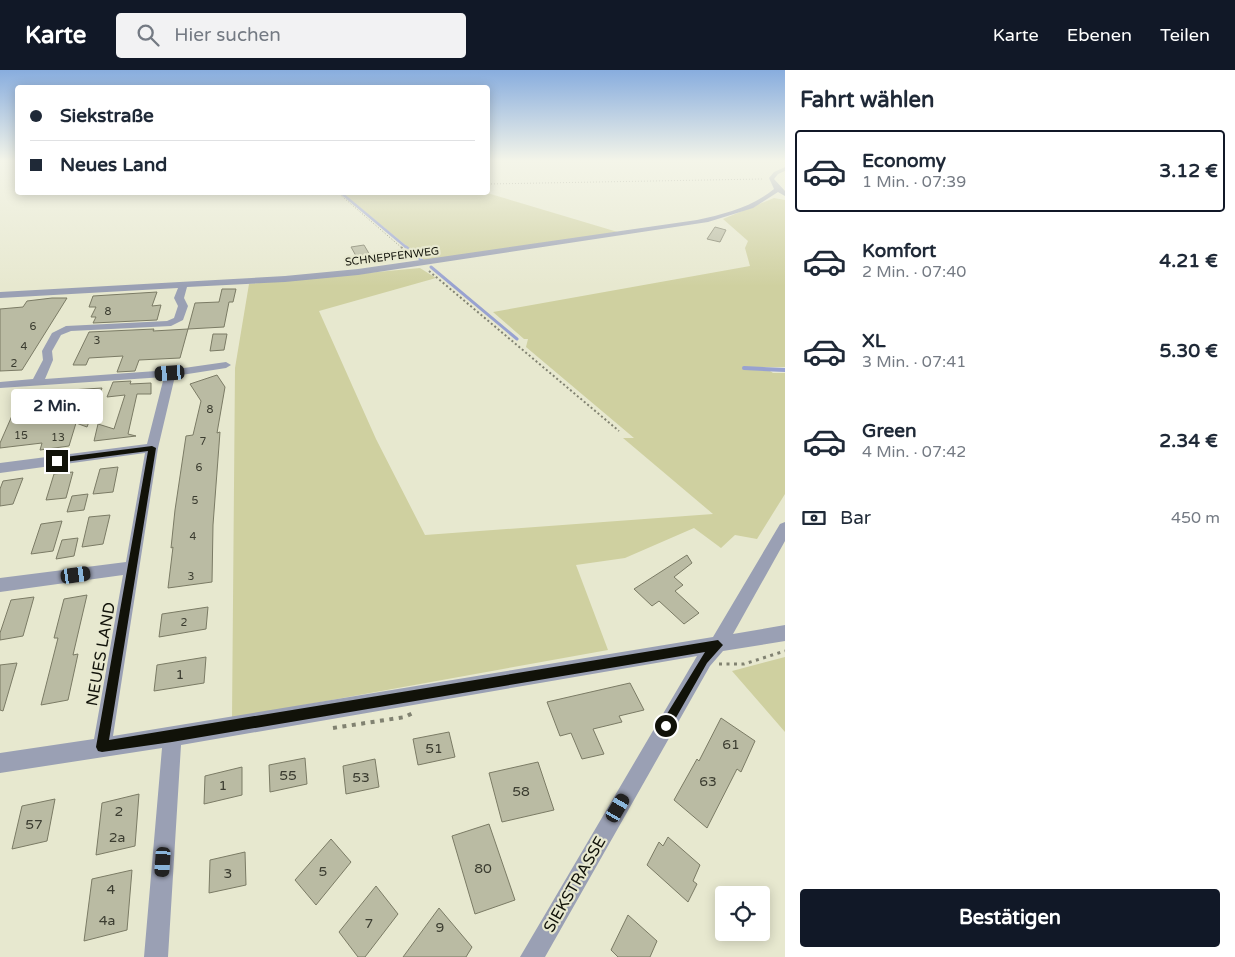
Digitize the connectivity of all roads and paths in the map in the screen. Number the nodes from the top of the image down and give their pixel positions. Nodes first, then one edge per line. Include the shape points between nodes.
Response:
1 (349, 202) edge
2 (758, 202) edge
3 (419, 264) junction
4 (184, 284) junction
5 (0, 295) edge
6 (226, 365) dead end
7 (170, 373) junction
8 (37, 383) junction
9 (0, 385) edge
10 (619, 431) dead end
11 (152, 448) junction
12 (0, 468) edge
13 (785, 528) edge
14 (133, 567) junction
15 (0, 586) edge
16 (785, 633) edge
17 (718, 645) junction
18 (785, 651) edge
19 (704, 660) junction
20 (172, 737) junction
21 (102, 747) junction
22 (0, 763) edge
23 (156, 957) edge
24 (532, 957) edge

1 - 3 path
2 - 3 street, SCHNEPFENWEG via 697,222
3 - 4 street, SCHNEPFENWEG via 294,278
3 - 10 path via 443,280
4 - 5 street, SCHNEPFENWEG
4 - 8 street via 179,298 183,306 178,320 168,324 69,328 57,333 47,351 48,360
6 - 7 street
7 - 8 street
7 - 11 street, NEUES LAND
8 - 9 street
11 - 12 street
11 - 14 street, NEUES LAND
13 - 17 street, SIEKSTRASSE
14 - 15 street
14 - 21 street, NEUES LAND
16 - 17 street
17 - 19 street, SIEKSTRASSE
17 - 20 street
18 - 19 path via 730,667
19 - 24 street, SIEKSTRASSE
20 - 21 street
20 - 23 street
21 - 22 street

